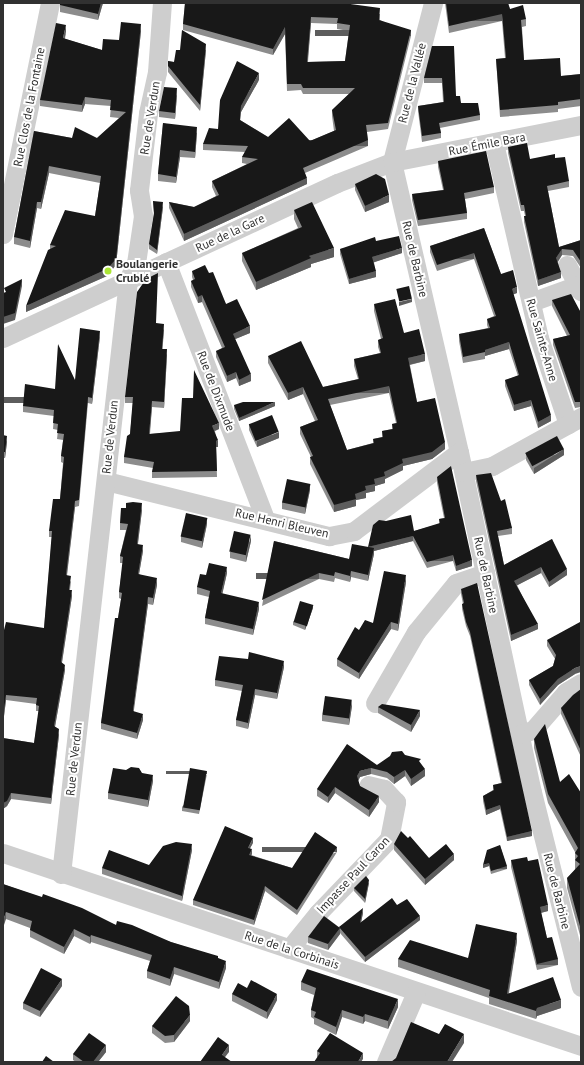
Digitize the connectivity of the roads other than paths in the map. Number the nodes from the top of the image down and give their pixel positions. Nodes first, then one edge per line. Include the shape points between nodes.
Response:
1 (50, 3) edge
2 (162, 3) edge
3 (433, 3) edge
4 (581, 125) edge
5 (494, 143) junction
6 (392, 162) junction
7 (3, 234) edge
8 (166, 262) junction
9 (567, 264) dead end
10 (128, 280) junction
11 (579, 288) edge
12 (531, 302) junction
13 (3, 338) edge
14 (575, 421) edge
15 (459, 452) junction
16 (464, 472) junction
17 (106, 480) junction
18 (265, 519) junction
19 (485, 573) junction
20 (581, 683) edge
21 (375, 703) dead end
22 (520, 734) junction
23 (368, 785) dead end
24 (3, 853) edge
25 (61, 874) junction
26 (289, 950) junction
27 (580, 976) edge
28 (416, 992) junction
29 (581, 1046) edge
30 (386, 1062) edge

1 - 7 street, Rue Clos de la Fontaine
2 - 10 street, Rue de Verdun via 157,72 148,113 139,190 143,216 136,263
3 - 6 street, Rue de la Vallée
4 - 5 street, Rue Émile Bara
5 - 6 street, Rue Émile Bara
5 - 12 street, Rue Sainte-Anne
6 - 8 street, Rue de la Gare via 337,183
6 - 15 street, Rue de Barbine
8 - 10 street, Rue de la Gare
8 - 18 street, Rue de Dixmude
9 - 11 street
10 - 13 street, Rue de la Gare
10 - 17 street, Rue de Verdun
11 - 12 street
12 - 14 street, Rue Sainte-Anne via 539,338
14 - 16 street, Rue Sainte-Anne via 492,466
15 - 16 street, Rue de Barbine
15 - 18 street, Rue Henri Bleuven via 354,531 329,536
16 - 19 street, Rue de Barbine
17 - 18 street, Rue Henri Bleuven
17 - 25 street, Rue de Verdun
19 - 21 street via 456,583 416,632
19 - 22 street, Rue de Barbine
20 - 22 street via 566,692 533,730
22 - 27 street, Rue de Barbine
23 - 26 street, Impasse Paul Caron via 384,789 396,802 389,839 318,913
24 - 25 street, Rue de la Corbinais
25 - 26 street, Rue de la Corbinais
26 - 28 street, Rue de la Corbinais
28 - 29 street, Rue de la Corbinais
28 - 30 street

